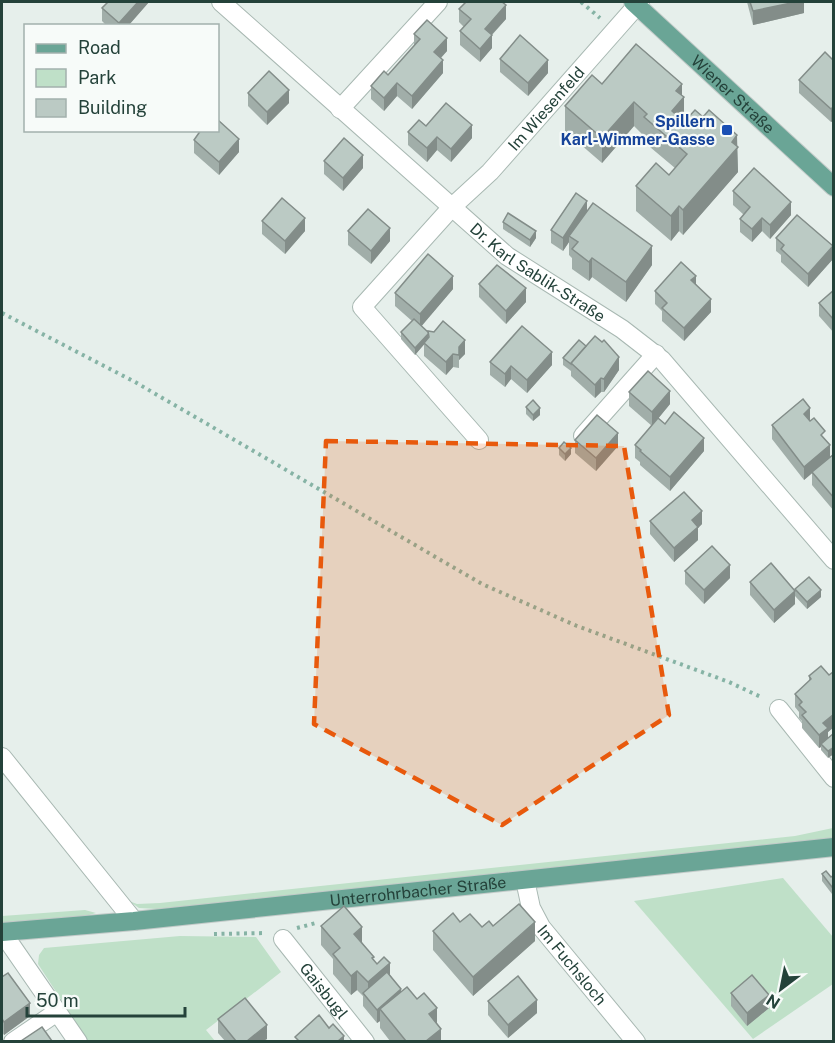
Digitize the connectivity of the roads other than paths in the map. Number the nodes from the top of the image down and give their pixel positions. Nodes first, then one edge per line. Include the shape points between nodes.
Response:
1 (221, 2) edge
2 (438, 2) edge
3 (636, 3) edge
4 (340, 109) junction
5 (834, 187) edge
6 (452, 207) junction
7 (656, 354) junction
8 (582, 437) edge
9 (478, 440) dead end
10 (834, 560) edge
11 (779, 709) road end
12 (2, 757) edge
13 (834, 778) edge
14 (834, 848) edge
15 (525, 880) junction
16 (134, 921) junction
17 (2, 932) edge
18 (283, 939) dead end
19 (57, 1012) junction
20 (13, 1041) edge
21 (78, 1041) edge
22 (365, 1041) edge
23 (636, 1041) edge

1 - 4 street, Dr. Karl Sablik-Straße
2 - 4 street
3 - 5 main road, Wiener Straße
3 - 6 street, Im Wiesenfeld via 490,171
4 - 6 street, Dr. Karl Sablik-Straße
6 - 7 street, Dr. Karl Sablik-Straße via 515,262
6 - 9 street, Im Wiesenfeld via 362,307
7 - 8 street
7 - 10 street, Dr. Karl Sablik-Straße
11 - 13 street
12 - 16 street
14 - 15 main road, Unterrohrbacher Straße
15 - 16 main road, Unterrohrbacher Straße
15 - 23 street, Im Fuchsloch via 531,908 541,927
16 - 17 main road, Unterrohrbacher Straße
17 - 19 street
18 - 22 street, Gaisbugl
19 - 20 street
19 - 21 street

